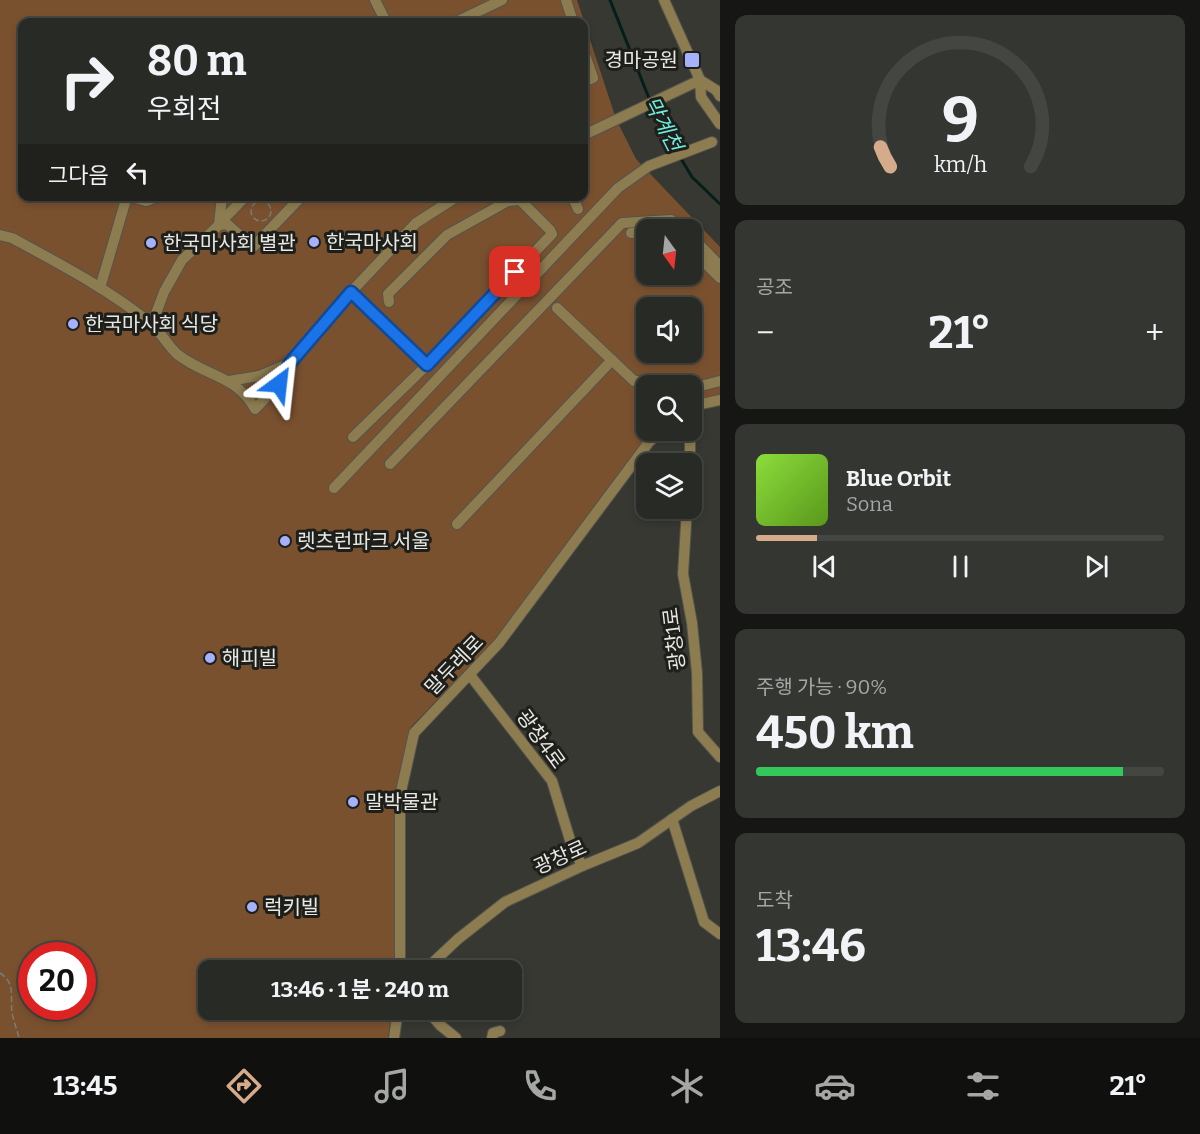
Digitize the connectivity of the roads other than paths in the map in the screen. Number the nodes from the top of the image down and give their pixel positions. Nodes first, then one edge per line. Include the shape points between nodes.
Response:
1 (375, 0) edge
2 (502, 0) edge
3 (566, 0) edge
4 (663, 0) edge
5 (384, 18) edge
6 (464, 18) edge
7 (572, 18) edge
8 (588, 64) edge
9 (588, 80) edge
10 (700, 80) junction
11 (720, 96) edge
12 (720, 124) edge
13 (588, 133) edge
14 (712, 142) dead end
15 (126, 201) edge
16 (221, 201) edge
17 (241, 201) edge
18 (297, 201) edge
19 (436, 201) edge
20 (449, 201) edge
21 (508, 201) edge
22 (521, 201) edge
23 (574, 201) edge
24 (439, 207) junction
25 (578, 209) dead end
26 (636, 222) edge
27 (219, 225) junction
28 (631, 233) dead end
29 (636, 233) edge
30 (0, 235) edge
31 (702, 247) edge
32 (702, 259) edge
33 (720, 266) edge
34 (720, 278) edge
35 (100, 288) junction
36 (351, 292) junction
37 (389, 302) dead end
38 (557, 308) dead end
39 (152, 324) junction
40 (612, 360) junction
41 (290, 363) junction
42 (427, 365) junction
43 (229, 381) junction
44 (636, 381) edge
45 (720, 381) edge
46 (702, 386) edge
47 (720, 400) edge
48 (702, 404) edge
49 (353, 437) dead end
50 (650, 441) edge
51 (390, 464) dead end
52 (334, 488) dead end
53 (686, 519) edge
54 (457, 524) dead end
55 (470, 675) junction
56 (720, 756) edge
57 (720, 791) edge
58 (672, 819) junction
59 (582, 866) junction
60 (720, 934) edge
61 (400, 960) edge
62 (436, 960) edge
63 (397, 1020) edge
64 (436, 1020) edge
65 (394, 1038) edge
66 (456, 1038) edge

1 - 5 street
2 - 6 street
3 - 7 street
4 - 10 street
8 - 9 street via 593,78
10 - 11 street
10 - 12 street via 701,97
10 - 13 street
14 - 52 street via 649,166 618,188
15 - 35 street
16 - 27 street
17 - 27 street
18 - 27 street via 252,247 227,224
19 - 24 street
20 - 24 street
21 - 37 street via 447,235 388,294
22 - 42 street via 552,234
23 - 25 street
24 - 36 street via 416,223
26 - 51 street via 622,223
27 - 39 street via 182,260
28 - 29 street
30 - 35 street
31 - 33 street
32 - 34 street
35 - 39 street
36 - 41 street
36 - 42 street
38 - 40 street
39 - 43 street via 176,354
40 - 44 street
40 - 54 street
41 - 43 street via 259,376
41 - 43 street via 279,384 255,409 248,396
42 - 49 street
45 - 46 street
47 - 48 street
50 - 55 street, 말두레로 via 500,644
53 - 56 street, 광창1로 via 683,573 697,673 698,732
55 - 59 street, 광창4로 via 552,782
55 - 61 street, 말두레로 via 414,733 406,763 400,796
57 - 58 street, 광창로
58 - 59 street, 광창로 via 638,843
58 - 60 street via 704,922
59 - 62 street, 광창로 via 505,902
63 - 65 street
64 - 66 street

